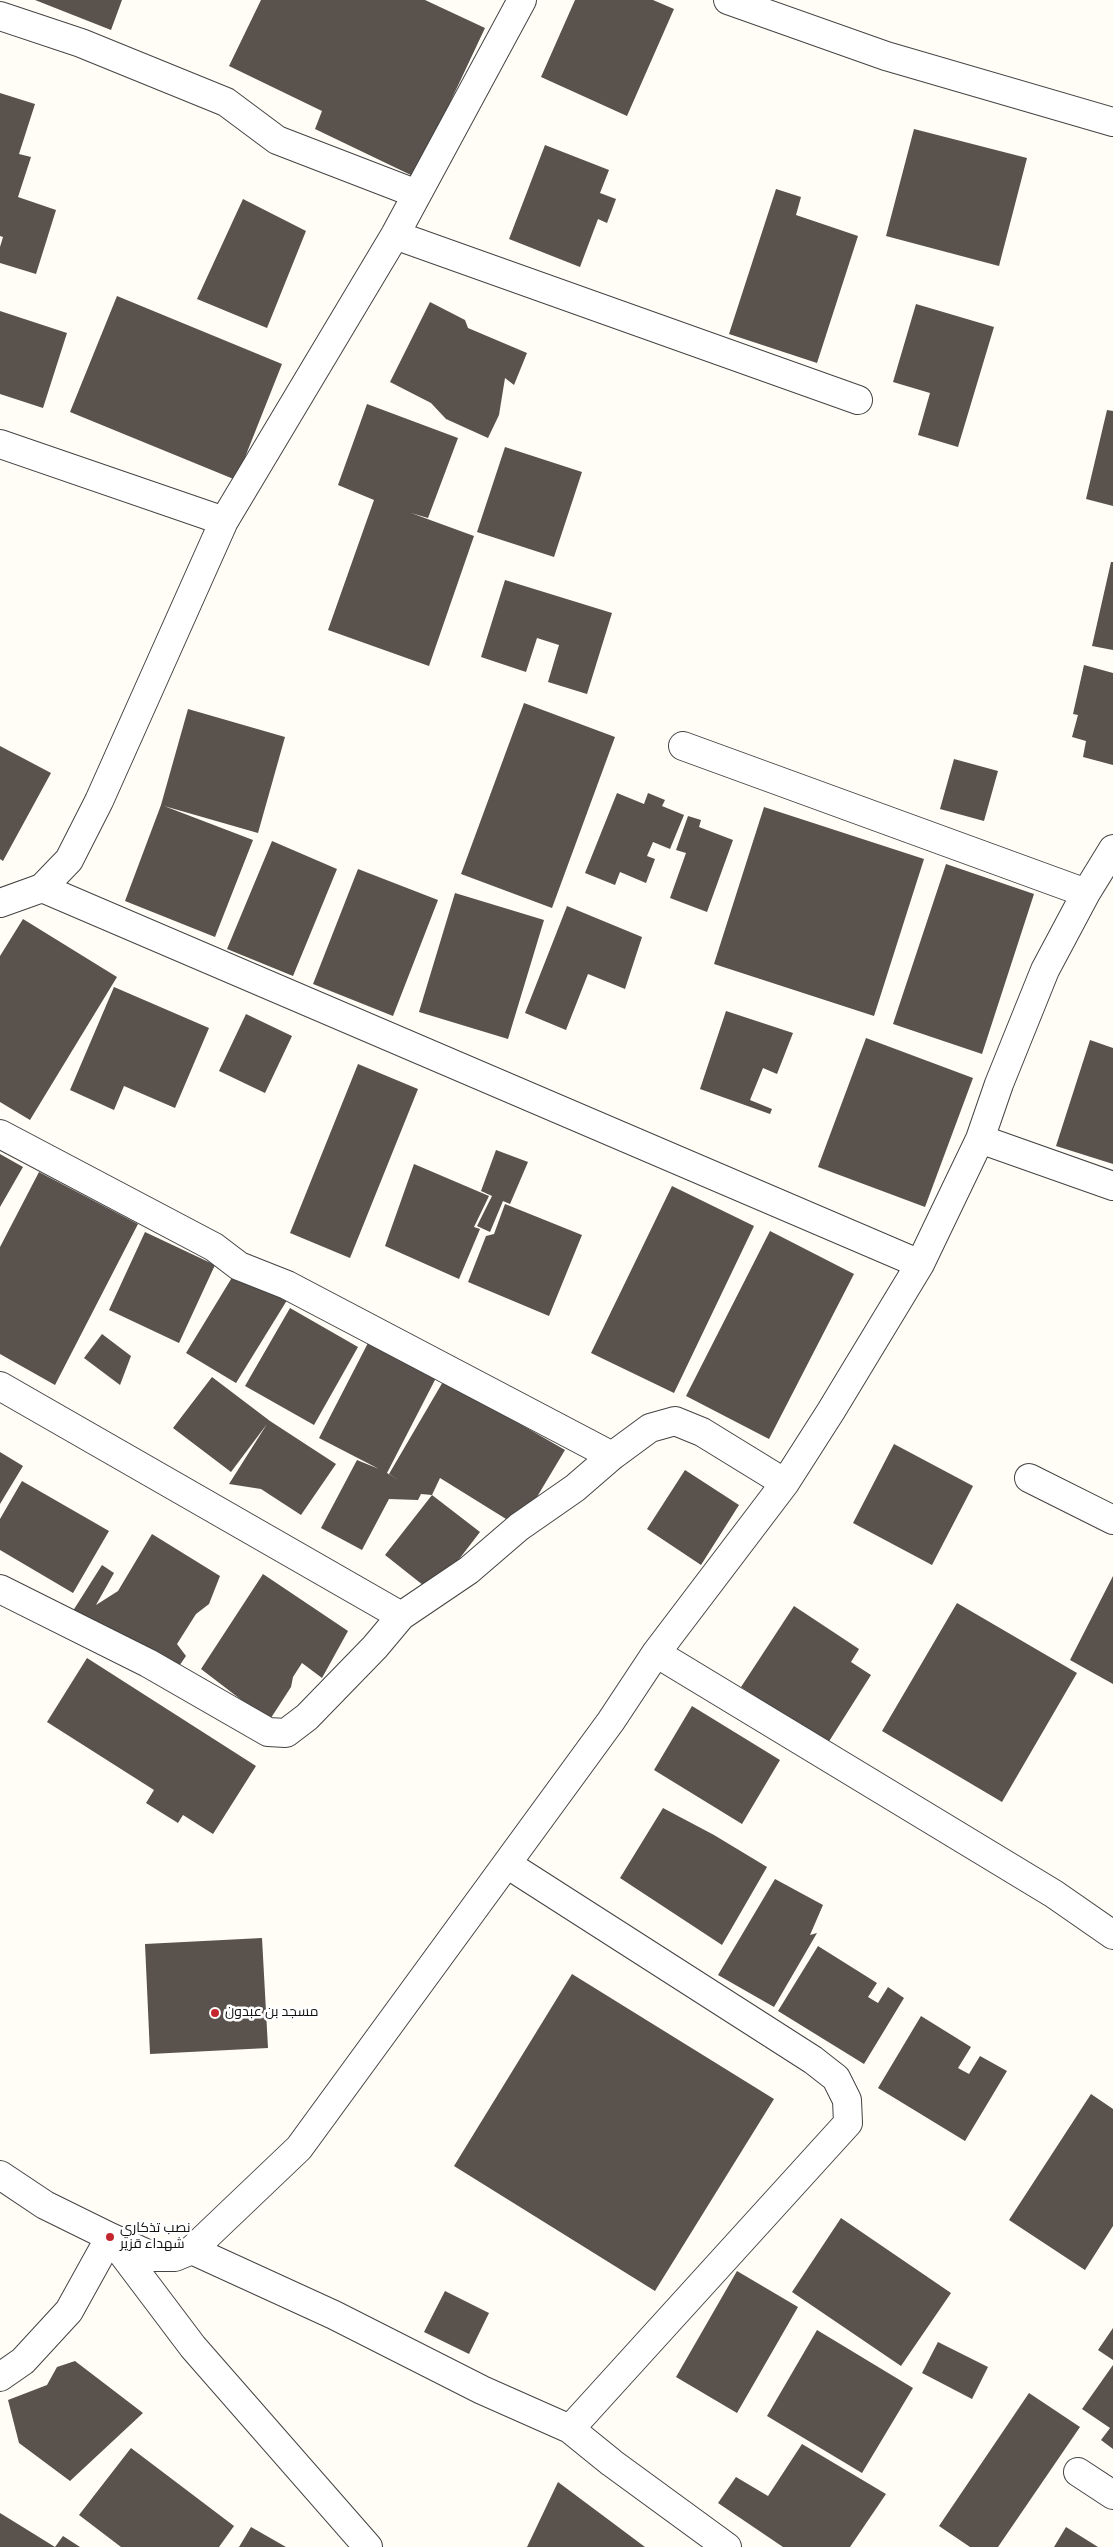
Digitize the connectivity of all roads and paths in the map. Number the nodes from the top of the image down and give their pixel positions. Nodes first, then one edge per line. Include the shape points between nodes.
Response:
1 (522, 0) edge
2 (728, 0) edge
3 (0, 16) edge
4 (1113, 122) edge
5 (417, 194) junction
6 (395, 235) junction
7 (858, 400) dead end
8 (0, 444) edge
9 (224, 520) junction
10 (683, 746) dead end
11 (1110, 859) edge
12 (42, 888) junction
13 (1086, 893) junction
14 (0, 903) edge
15 (0, 1134) edge
16 (980, 1139) junction
17 (1113, 1186) edge
18 (920, 1264) junction
19 (0, 1386) edge
20 (612, 1456) junction
21 (1029, 1478) dead end
22 (785, 1483) junction
23 (1113, 1520) edge
24 (0, 1589) edge
25 (400, 1616) junction
26 (656, 1653) junction
27 (507, 1864) junction
28 (1113, 1935) edge
29 (0, 2175) edge
30 (110, 2237) junction
31 (192, 2250) junction
32 (0, 2377) edge
33 (570, 2429) junction
34 (1078, 2472) dead end
35 (1113, 2495) edge
36 (368, 2547) edge
37 (727, 2547) edge

1 - 5 street
2 - 4 street via 886,56
3 - 5 street via 81,43 226,102 277,140
5 - 6 street
6 - 7 street
6 - 9 street
8 - 9 street
9 - 12 street via 99,801 69,860
10 - 13 street
11 - 13 street
12 - 14 street
12 - 18 street
13 - 16 street via 1045,970
15 - 20 street via 214,1247 239,1266 287,1285
16 - 17 street
16 - 18 street
18 - 22 street
19 - 25 street
20 - 22 street via 650,1428 675,1421 702,1432
20 - 25 street via 469,1570
21 - 23 street
22 - 26 street
24 - 25 street via 148,1663 268,1732 286,1733 307,1716 375,1647
26 - 27 street via 612,1721
26 - 28 street via 1054,1894
27 - 31 street via 299,2148
27 - 33 street via 813,2060 836,2078 848,2100 848,2123
29 - 30 street via 45,2205
30 - 31 street via 154,2257 175,2257
30 - 32 street via 69,2311 24,2361
30 - 36 street via 193,2347
31 - 33 street
33 - 37 street
34 - 35 street

